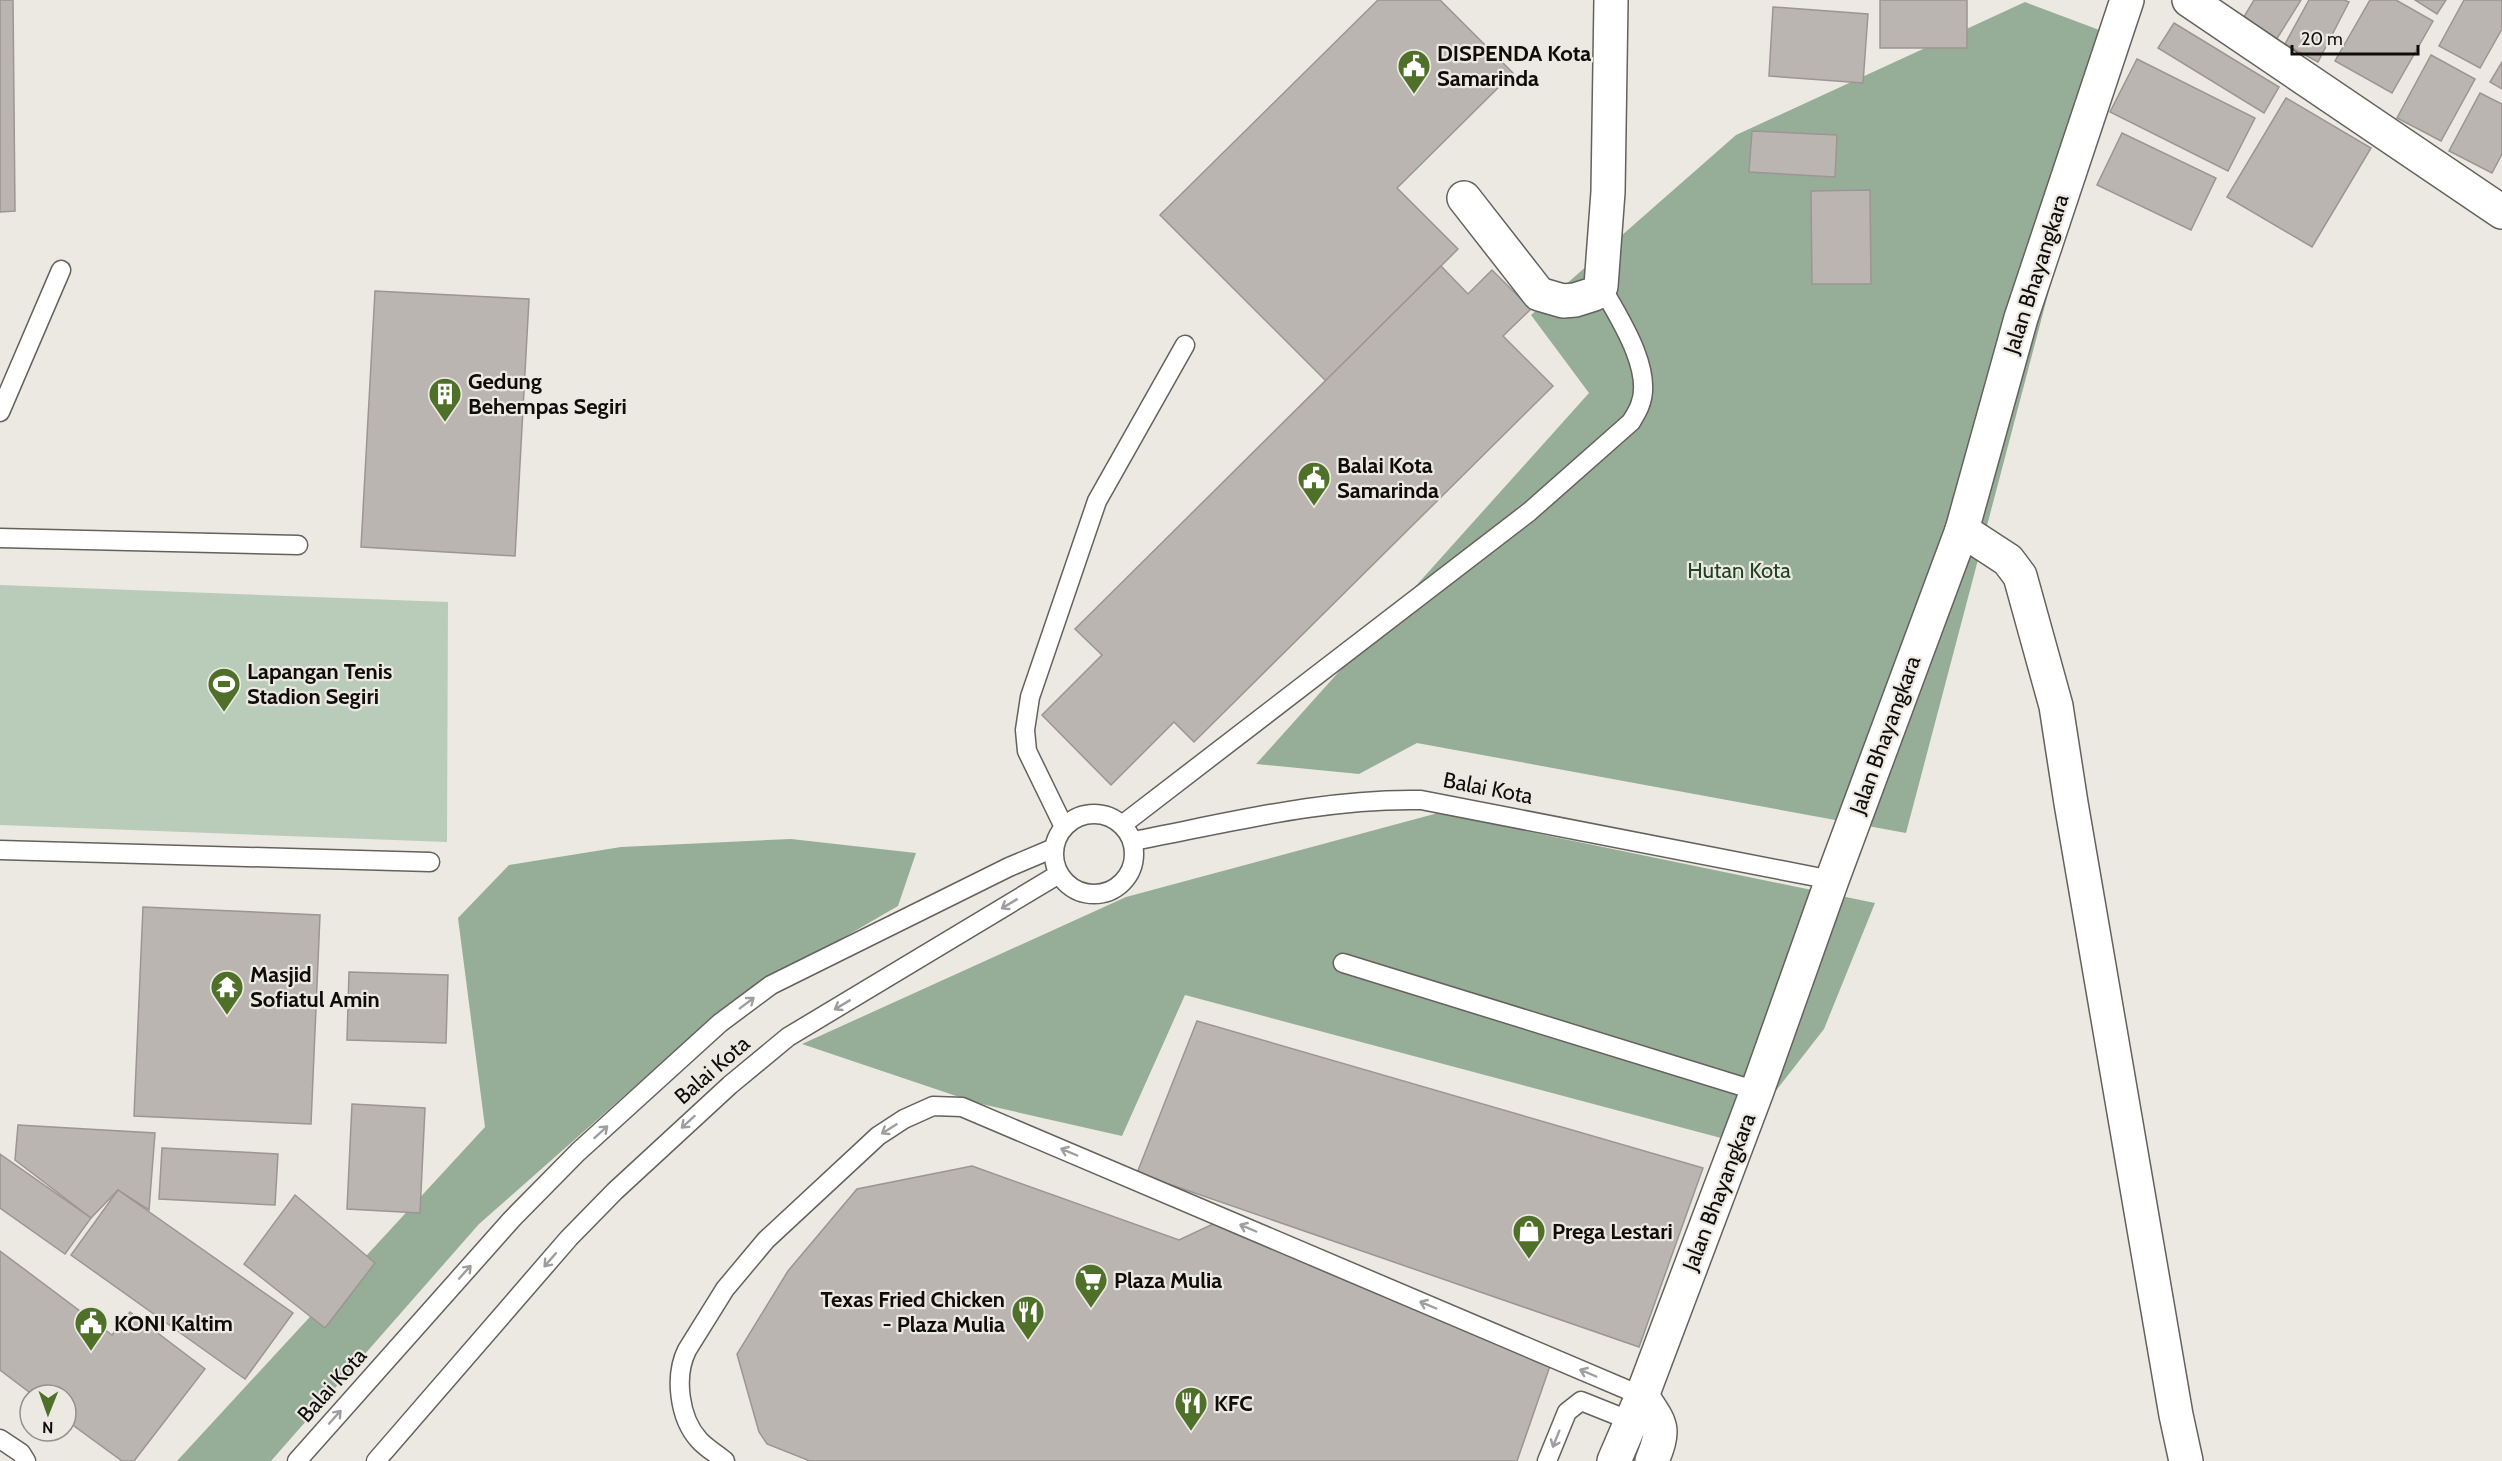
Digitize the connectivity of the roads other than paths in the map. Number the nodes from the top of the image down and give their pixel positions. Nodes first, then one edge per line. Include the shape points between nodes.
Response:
1 (1611, 0) edge
2 (2127, 0) edge
3 (2189, 0) edge
4 (1464, 198) dead end
5 (2502, 212) edge
6 (61, 270) dead end
7 (1601, 286) junction
8 (1185, 345) dead end
9 (0, 412) edge
10 (1962, 530) junction
11 (0, 538) edge
12 (298, 545) dead end
13 (1122, 825) junction
14 (1064, 827) junction
15 (1132, 841) junction
16 (1054, 848) junction
17 (0, 850) edge
18 (430, 862) dead end
19 (1059, 874) junction
20 (1832, 880) junction
21 (1343, 963) dead end
22 (1757, 1091) junction
23 (1636, 1409) junction
24 (0, 1439) edge
25 (26, 1461) edge
26 (297, 1461) edge
27 (376, 1461) edge
28 (725, 1461) edge
29 (1547, 1461) edge
30 (1614, 1461) edge
31 (1652, 1461) edge
32 (2186, 1461) edge

1 - 7 street via 1608,192
2 - 10 street, Jalan Bhayangkara via 2021,318
3 - 5 street
4 - 7 street via 1539,294 1575,300 1594,294
6 - 9 lane
7 - 13 lane via 1631,339 1639,365 1641,404 1631,422 1528,512
8 - 14 lane via 1097,501 1030,697 1025,730 1027,751
10 - 20 street, Jalan Bhayangkara
10 - 32 street via 2008,560 2020,576 2056,706
11 - 12 lane
13 - 14 lane via 1103,815 1081,816
13 - 15 lane
14 - 16 lane
15 - 19 lane via 1134,863 1130,872 1106,893 1074,889
15 - 20 lane, Balai Kota via 1334,803 1421,800
16 - 19 lane
26 -> 16 lane, Balai Kota via 512,1219 578,1152 720,1023 771,985
17 - 18 lane
19 -> 27 lane, Balai Kota via 789,1037 730,1085 569,1238
20 - 22 street, Jalan Bhayangkara
21 - 22 lane
22 - 23 street, Jalan Bhayangkara
23 -> 28 lane via 963,1107 940,1105 917,1113 878,1136 766,1240 725,1289 687,1350 680,1380 685,1412 698,1440
23 -> 29 lane via 1581,1401 1567,1412
23 - 30 street, Jalan Bhayangkara
23 - 31 street via 1661,1424
24 - 25 lane

